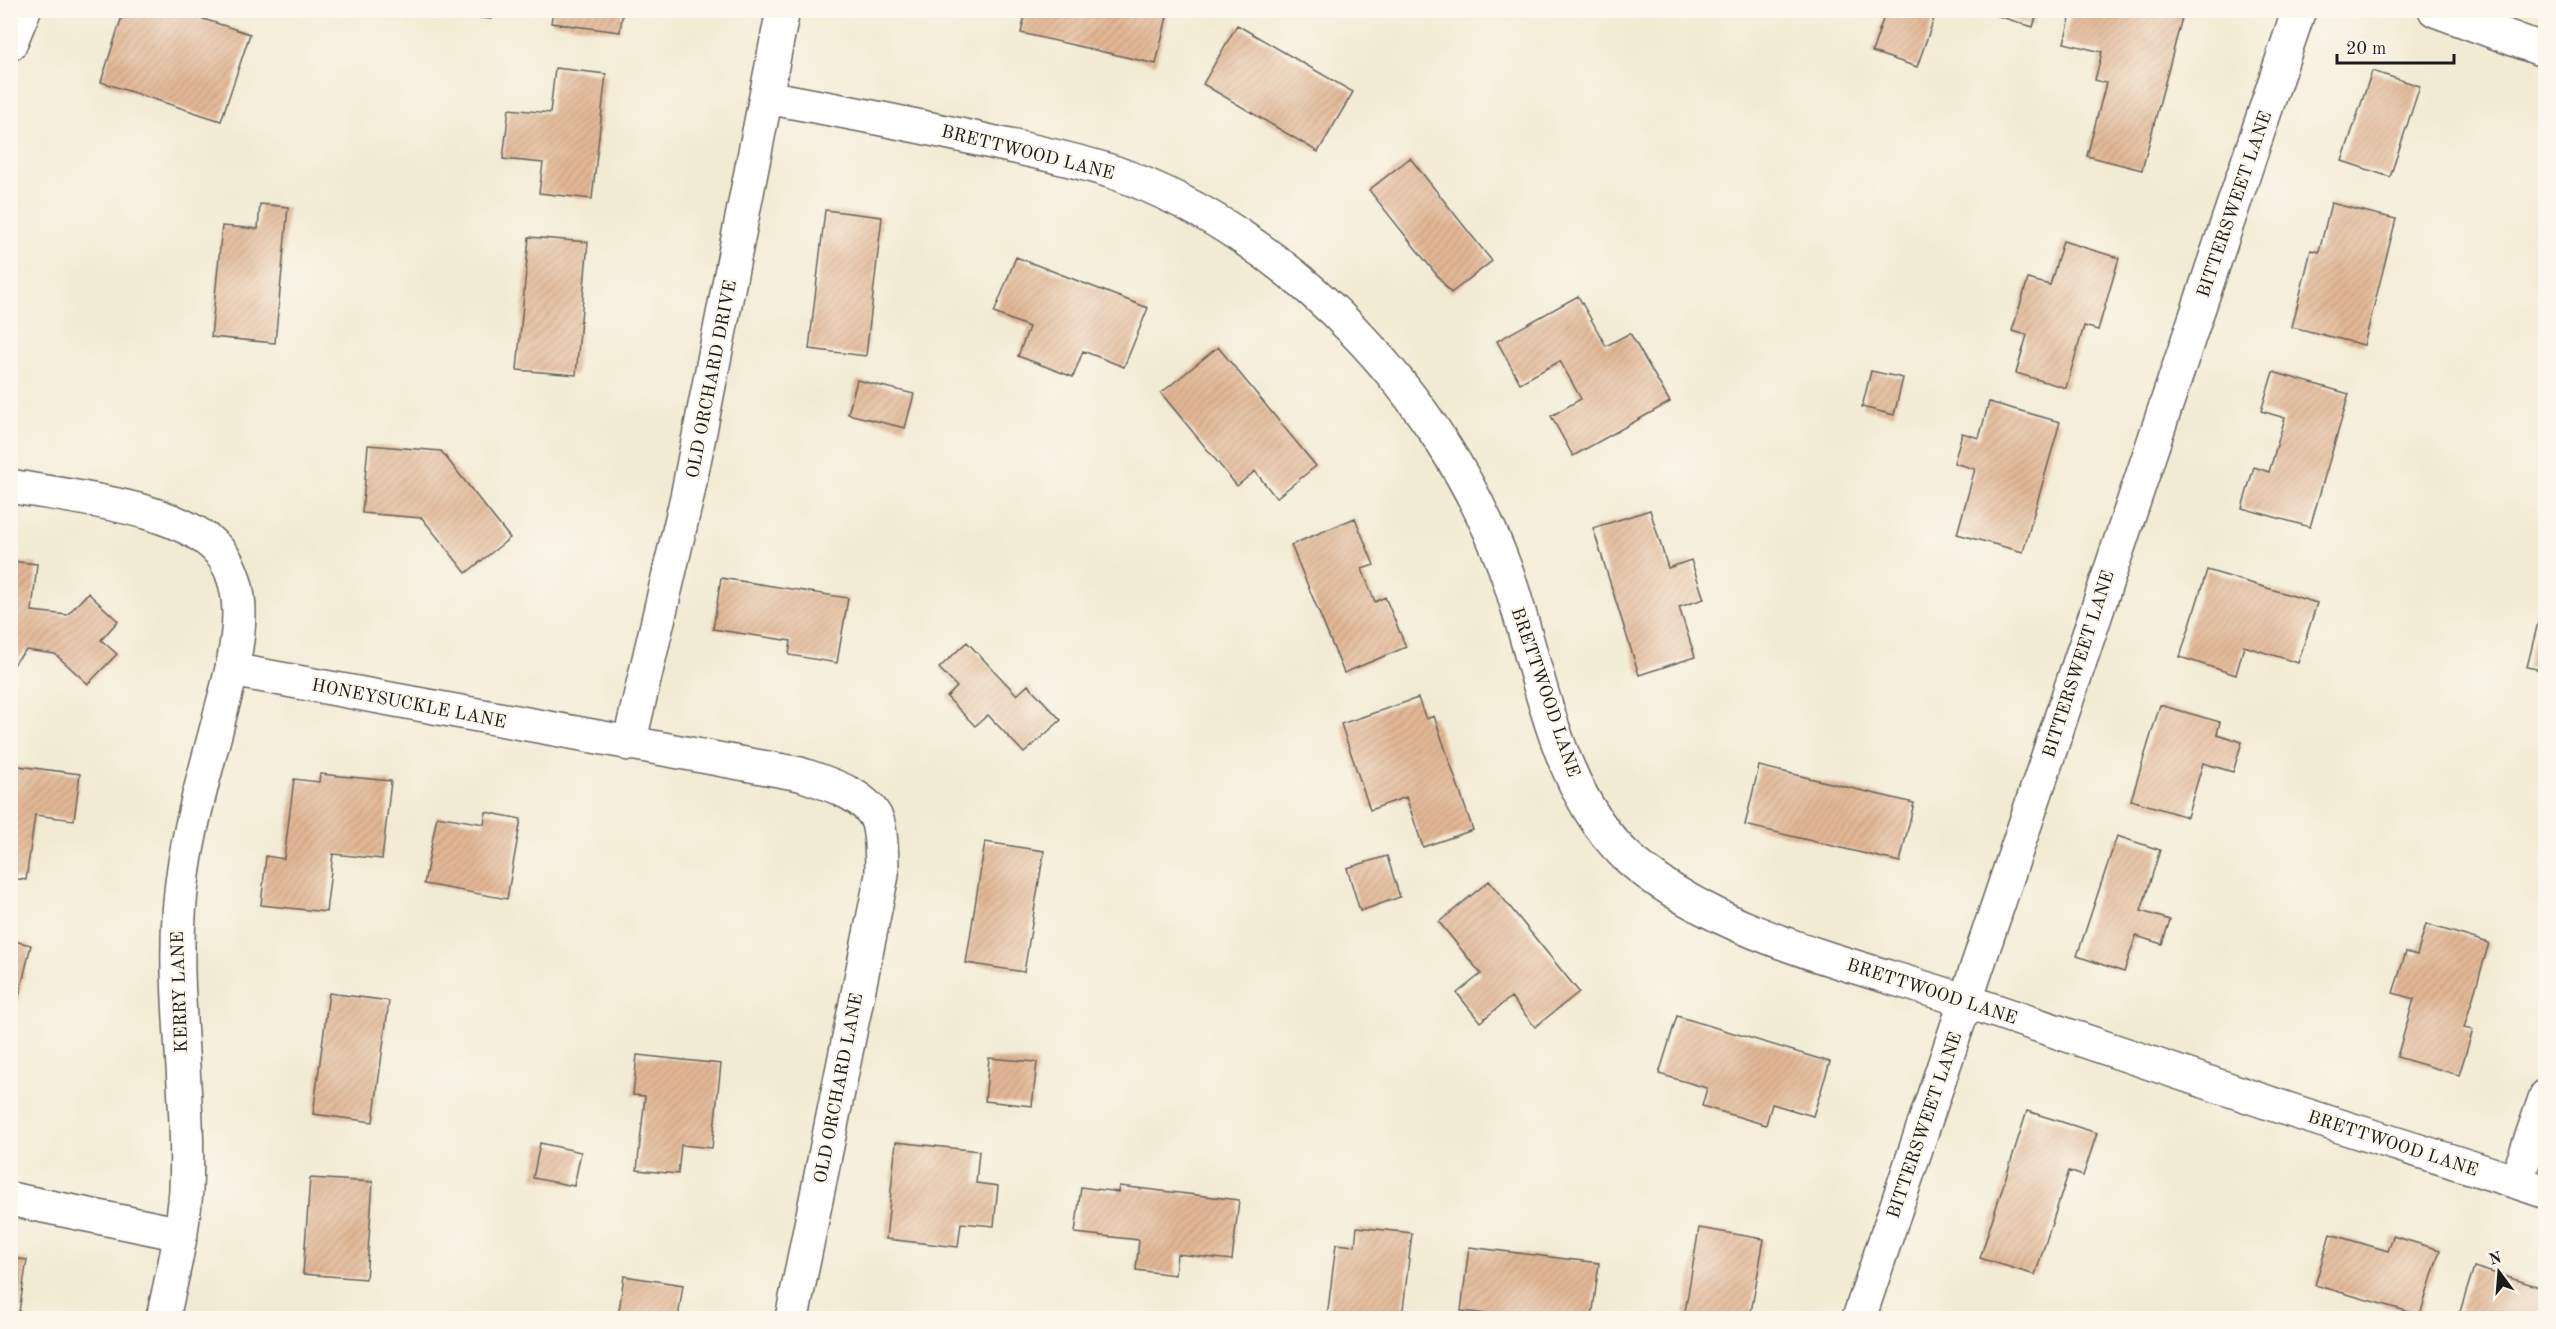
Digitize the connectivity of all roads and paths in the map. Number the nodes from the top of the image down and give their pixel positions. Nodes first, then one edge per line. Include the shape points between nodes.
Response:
1 (24, 10) edge
2 (783, 10) edge
3 (2299, 10) edge
4 (2435, 10) edge
5 (10, 44) edge
6 (2546, 51) edge
7 (766, 97) junction
8 (10, 486) edge
9 (232, 670) junction
10 (629, 744) junction
11 (882, 858) joint
12 (1966, 1000) junction
13 (2546, 1096) edge
14 (2531, 1187) edge
15 (10, 1199) edge
16 (181, 1234) junction
17 (798, 1317) edge
18 (162, 1318) edge
19 (1859, 1318) edge

1 - 5 street
2 - 7 street, OLD ORCHARD DRIVE
3 - 12 street, BITTERSWEET LANE
4 - 6 street
7 - 10 street, OLD ORCHARD DRIVE via 687,497
7 - 12 street, BRETTWOOD LANE via 1076,161 1164,194 1248,242 1326,303 1362,341 1431,424 1461,470 1506,571 1572,774 1596,818 1625,855 1661,885 1701,908 1827,957
8 - 9 street via 117,505 185,524 208,539 224,558 235,582 239,611
9 - 10 street, HONEYSUCKLE LANE
9 - 16 street, KERRY LANE via 194,818 178,917 176,970 186,1134
10 - 11 street, HONEYSUCKLE LANE via 800,774 843,790 863,803 877,820
11 - 17 street, OLD ORCHARD LANE via 882,875
12 - 14 street, BRETTWOOD LANE
12 - 19 street, BITTERSWEET LANE
13 - 14 street
15 - 16 street
16 - 18 street, KERRY LANE

